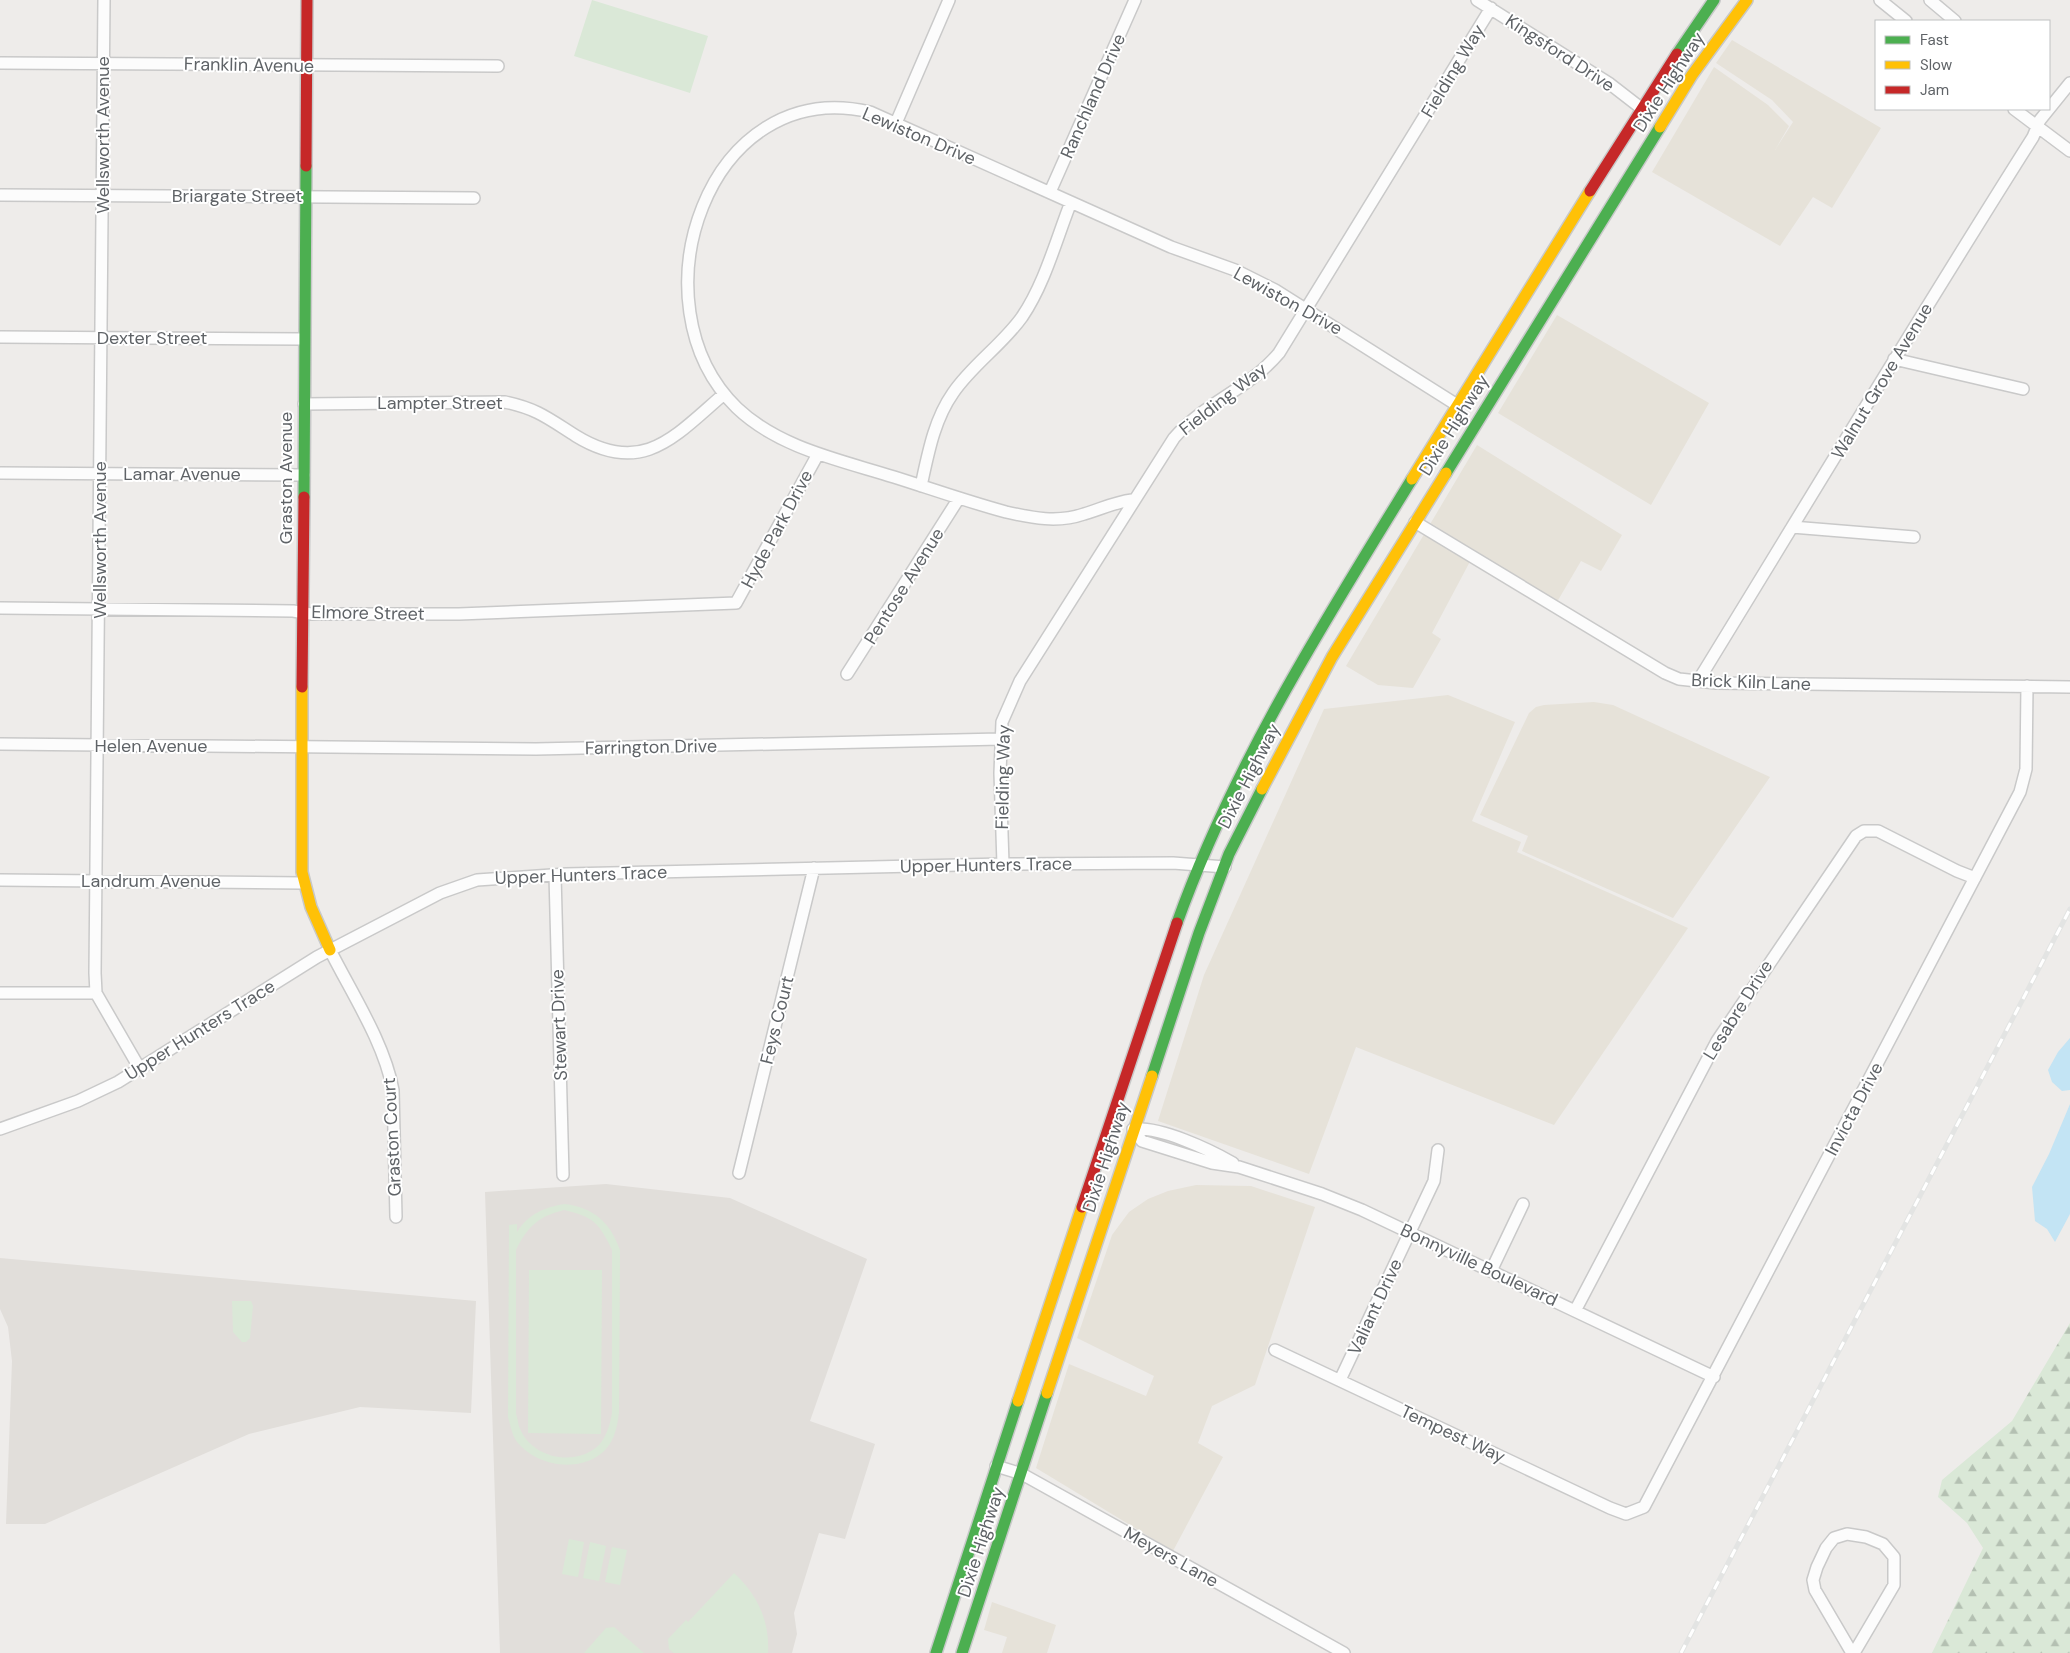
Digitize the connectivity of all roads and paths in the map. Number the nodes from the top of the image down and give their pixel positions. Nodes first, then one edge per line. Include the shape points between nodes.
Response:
1 (104, 0) edge
2 (307, 0) edge
3 (949, 0) edge
4 (1135, 0) edge
5 (1477, 0) edge
6 (1714, 0) edge
7 (1747, 0) edge
8 (1880, 0) edge
9 (1930, 0) edge
10 (1491, 8) junction
11 (1905, 20) edge
12 (1953, 20) edge
13 (0, 63) edge
14 (104, 64) junction
15 (307, 66) junction
16 (498, 66) dead end
17 (2070, 82) edge
18 (2050, 107) edge
19 (1641, 108) junction
20 (2015, 110) edge
21 (2048, 110) edge
22 (1650, 120) dead end
23 (896, 123) junction
24 (2038, 127) junction
25 (1643, 131) dead end
26 (1648, 146) junction
27 (2070, 152) edge
28 (1050, 192) junction
29 (0, 195) edge
30 (103, 195) junction
31 (306, 197) junction
32 (474, 198) dead end
33 (1071, 202) junction
34 (1306, 309) junction
35 (0, 337) edge
36 (102, 338) junction
37 (304, 339) junction
38 (1894, 359) junction
39 (2023, 389) dead end
40 (724, 394) junction
41 (304, 404) junction
42 (1457, 405) junction
43 (1466, 439) junction
44 (1428, 451) junction
45 (818, 454) junction
46 (0, 473) edge
47 (100, 474) junction
48 (304, 475) junction
49 (921, 486) junction
50 (959, 498) junction
51 (1132, 500) junction
52 (1409, 517) junction
53 (1792, 527) junction
54 (1914, 537) dead end
55 (736, 603) joint
56 (0, 608) edge
57 (99, 608) junction
58 (303, 612) junction
59 (847, 674) dead end
60 (1698, 681) junction
61 (2027, 686) junction
62 (2070, 687) edge
63 (1001, 739) junction
64 (0, 744) edge
65 (99, 746) junction
66 (301, 746) junction
67 (1003, 864) junction
68 (1198, 865) junction
69 (1225, 867) junction
70 (814, 868) junction
71 (555, 874) junction
72 (1975, 878) junction
73 (0, 880) edge
74 (97, 881) junction
75 (302, 882) junction
76 (330, 950) junction
77 (0, 993) edge
78 (96, 993) junction
79 (140, 1068) junction
80 (1126, 1073) junction
81 (0, 1129) edge
82 (1133, 1129) junction
83 (1438, 1150) dead end
84 (739, 1173) dead end
85 (564, 1175) dead end
86 (1523, 1204) dead end
87 (396, 1217) dead end
88 (1410, 1232) junction
89 (1491, 1271) junction
90 (1575, 1310) junction
91 (1275, 1350) dead end
92 (1714, 1378) junction
93 (1340, 1380) junction
94 (996, 1466) junction
95 (1022, 1474) junction
96 (1632, 1513) joint
97 (936, 1653) edge
98 (962, 1653) edge
99 (1344, 1653) edge
100 (1853, 1653) edge

1 - 14 street, Wellsworth Avenue
2 - 15 main road, Graston Avenue
3 - 23 street
4 - 28 street, Ranchland Drive
5 - 10 street, Kingsford Drive
6 - 19 main road, Dixie Highway
7 - 26 main road, Dixie Highway via 1696,69
8 - 11 street
9 - 12 street
10 - 19 street, Kingsford Drive via 1610,84
10 - 34 street, Fielding Way
13 - 14 street, Franklin Avenue
14 - 15 street, Franklin Avenue
14 - 30 street, Wellsworth Avenue
15 - 16 street, Franklin Avenue
15 - 31 main road, Graston Avenue
17 - 18 street, Walnut Grove Avenue
19 - 22 main road
19 - 42 main road, Dixie Highway
20 - 24 street
21 - 24 street, Walnut Grove Avenue
23 - 28 street, Lewiston Drive
23 - 40 street, Lewiston Drive via 852,108 827,107 799,113 772,125 746,144 712,185 699,211 691,238 688,310 699,352
24 - 27 street
24 - 38 street, Walnut Grove Avenue
25 - 26 main road
26 - 43 main road, Dixie Highway
28 - 33 street, Lewiston Drive
29 - 30 street, Briargate Street
30 - 31 street, Briargate Street
30 - 36 street, Wellsworth Avenue
31 - 32 street, Briargate Street
31 - 37 main road, Graston Avenue
33 - 34 street, Lewiston Drive via 1171,247 1251,277
33 - 49 street via 1036,293 1008,334 962,382 942,411
34 - 42 street, Lewiston Drive
34 - 51 street, Fielding Way via 1278,353 1258,375 1185,425
35 - 36 street, Dexter Street
36 - 37 street, Dexter Street
36 - 47 street, Wellsworth Avenue
37 - 41 main road, Graston Avenue
38 - 39 street
38 - 53 street, Walnut Grove Avenue
40 - 41 street, Lampter Street via 664,442 632,454 600,448 542,413 505,402
40 - 45 street, Lewiston Drive via 764,430
41 - 48 main road, Graston Avenue
42 - 43 main road
42 - 44 main road, Dixie Highway
43 - 52 main road, Dixie Highway
44 - 52 main road via 1431,468
44 - 68 main road, Dixie Highway via 1278,701
45 - 49 street, Lewiston Drive
45 - 55 street, Hyde Park Drive
46 - 47 street, Lamar Avenue
47 - 48 street, Lamar Avenue
47 - 57 street, Wellsworth Avenue
48 - 58 main road, Graston Avenue
49 - 50 street, Lewiston Drive
50 - 51 street, Lewiston Drive via 1033,518 1057,519
50 - 59 street, Pentose Avenue
51 - 63 street, Fielding Way via 1012,695 1002,722
52 - 60 street, Brick Kiln Lane via 1634,655 1680,679
52 - 69 main road, Dixie Highway via 1298,718
53 - 54 street
53 - 60 street, Walnut Grove Avenue
55 - 58 street, Elmore Street via 459,614
56 - 57 street, Elmore Street
57 - 58 street, Elmore Street
57 - 65 street, Wellsworth Avenue
58 - 66 main road, Graston Avenue
60 - 61 street, Brick Kiln Lane via 1716,684
61 - 62 street, Brick Kiln Lane
61 - 72 street, Invicta Drive via 2023,784
63 - 66 street, Farrington Drive via 662,748
63 - 67 street, Fielding Way
64 - 65 street, Helen Avenue
65 - 66 street, Helen Avenue
65 - 74 street, Wellsworth Avenue
66 - 75 main road, Graston Avenue
67 - 68 street, Upper Hunters Trace
67 - 70 street, Upper Hunters Trace
68 - 69 street, Upper Hunters Trace
68 - 80 main road, Dixie Highway
69 - 82 main road, Dixie Highway via 1199,933
70 - 71 street, Upper Hunters Trace
70 - 84 street, Feys Court
71 - 76 street, Upper Hunters Trace via 489,878 461,884
71 - 85 street, Stewart Drive
72 - 90 street, Lesabre Drive via 1878,831 1864,831 1856,836 1717,1041
72 - 92 street, Invicta Drive
73 - 74 street, Landrum Avenue
74 - 75 street, Landrum Avenue
74 - 78 street, Wellsworth Avenue
75 - 76 main road, Graston Avenue via 315,922
76 - 79 street, Upper Hunters Trace
76 - 87 street, Graston Court via 391,1077
77 - 78 street
78 - 79 street
79 - 81 street, Upper Hunters Trace via 78,1101
80 - 82 main road via 1120,1112 1124,1122
80 - 94 main road, Dixie Highway
82 - 88 street, Bonnyville Boulevard via 1148,1128 1214,1152 1239,1167 1322,1194
82 - 95 main road, Dixie Highway
83 - 88 street, Valiant Drive via 1434,1181
86 - 89 street
88 - 89 street, Bonnyville Boulevard
88 - 93 street, Valiant Drive
89 - 90 street, Bonnyville Boulevard
90 - 92 street, Bonnyville Boulevard
91 - 93 street, Tempest Way
92 - 96 street, Invicta Drive via 1650,1500
93 - 96 street, Tempest Way via 1610,1508
94 - 95 street, Meyers Lane
94 - 97 main road, Dixie Highway
95 - 98 main road, Dixie Highway
95 - 99 street, Meyers Lane
100 - 100 street via 1815,1590 1813,1580 1826,1548 1834,1538 1847,1534 1883,1544 1894,1557 1894,1585

